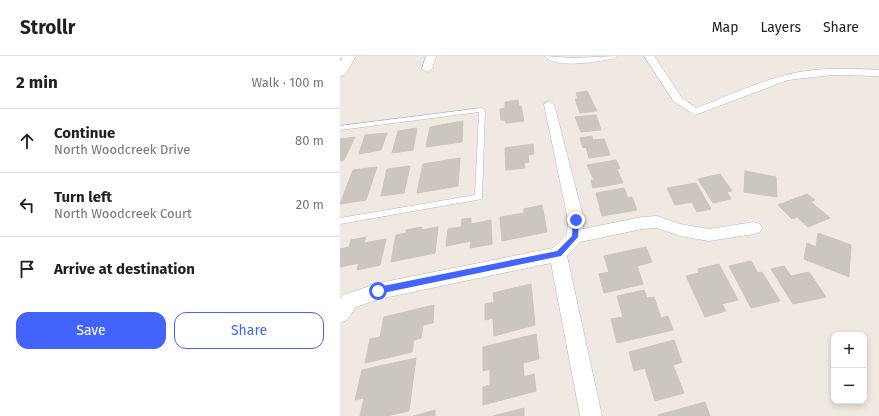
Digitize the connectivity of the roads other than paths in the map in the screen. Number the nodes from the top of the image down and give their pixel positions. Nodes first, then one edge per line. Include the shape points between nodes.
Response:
1 (431, 56) edge
2 (549, 56) edge
3 (613, 56) edge
4 (649, 56) edge
5 (345, 58) edge
6 (427, 69) dead end
7 (340, 72) edge
8 (879, 73) edge
9 (549, 104) dead end
10 (340, 128) edge
11 (340, 221) edge
12 (754, 228) dead end
13 (575, 237) junction
14 (558, 254) junction
15 (340, 314) edge
16 (591, 416) edge

1 - 6 street
2 - 3 street via 570,61
4 - 8 street via 678,100 695,112 798,75 833,71
5 - 7 main road
9 - 13 street via 576,220
10 - 11 lane via 482,110 479,196
12 - 13 street via 709,235 680,230 657,222
13 - 14 street
14 - 15 street via 378,291 350,301
14 - 16 street

